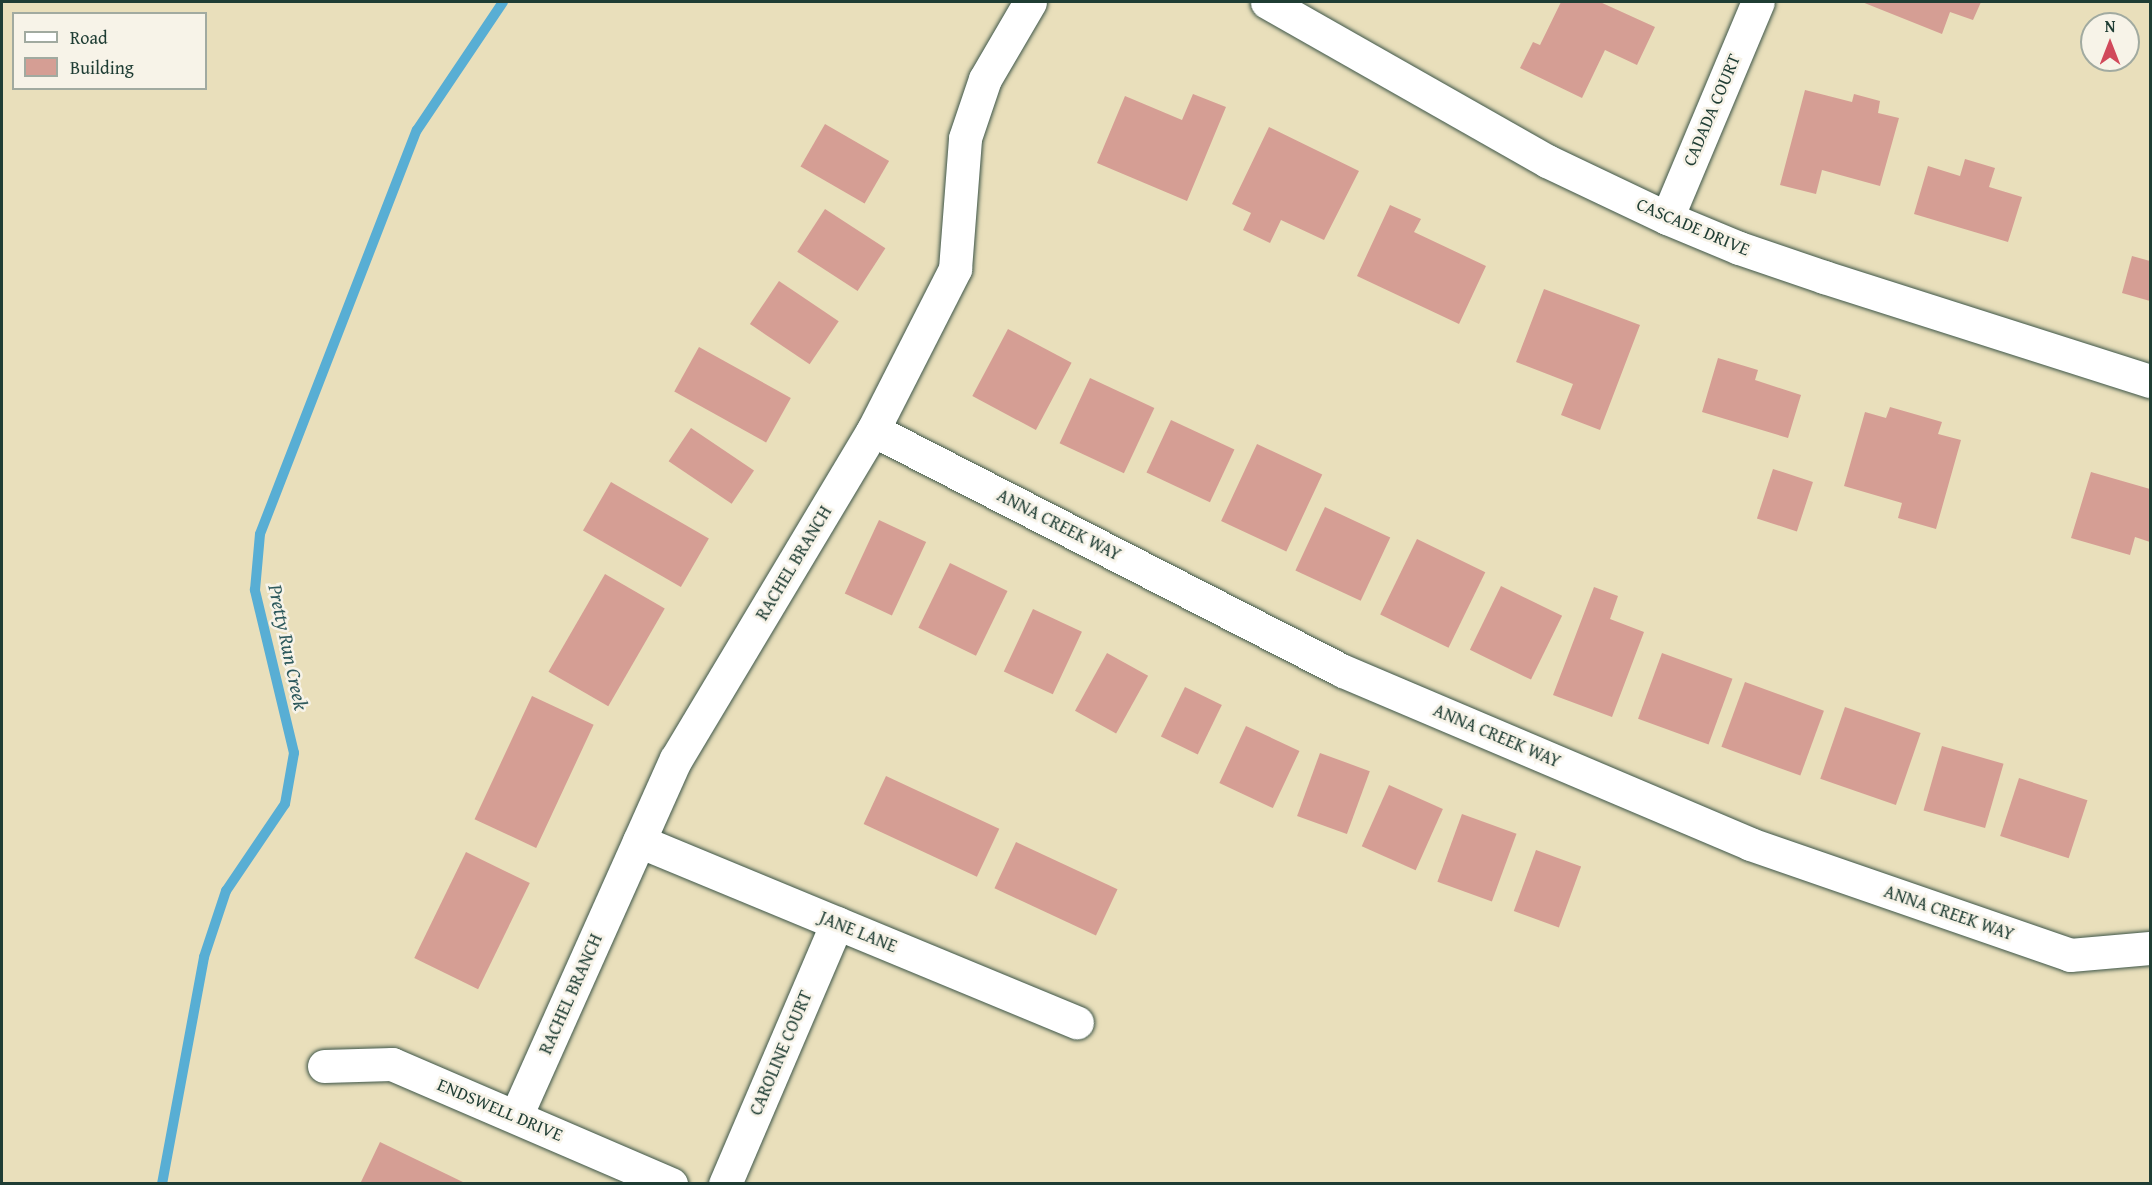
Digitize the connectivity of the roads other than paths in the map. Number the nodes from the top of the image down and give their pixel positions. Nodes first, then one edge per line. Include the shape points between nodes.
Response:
1 (1030, 2) edge
2 (1267, 2) edge
3 (1758, 2) edge
4 (1667, 218) junction
5 (2151, 381) edge
6 (873, 430) junction
7 (639, 841) junction
8 (837, 923) junction
9 (2151, 948) edge
10 (1077, 1022) dead end
11 (324, 1066) dead end
12 (516, 1116) junction
13 (671, 1184) edge
14 (725, 1184) edge

1 - 6 street, RACHEL BRANCH via 985,79 964,138 955,269
2 - 4 street, CASCADE DRIVE via 1547,161
3 - 4 street, CADADA COURT
4 - 5 street, CASCADE DRIVE via 1813,273
6 - 7 street, RACHEL BRANCH via 676,759
6 - 9 street, ANNA CREEK WAY via 1343,671 1750,844 2070,956
7 - 8 street, JANE LANE
7 - 12 street, RACHEL BRANCH
8 - 10 street, JANE LANE
8 - 14 street, CAROLINE COURT
11 - 12 street, ENDSWELL DRIVE via 392,1064
12 - 13 street, ENDSWELL DRIVE

